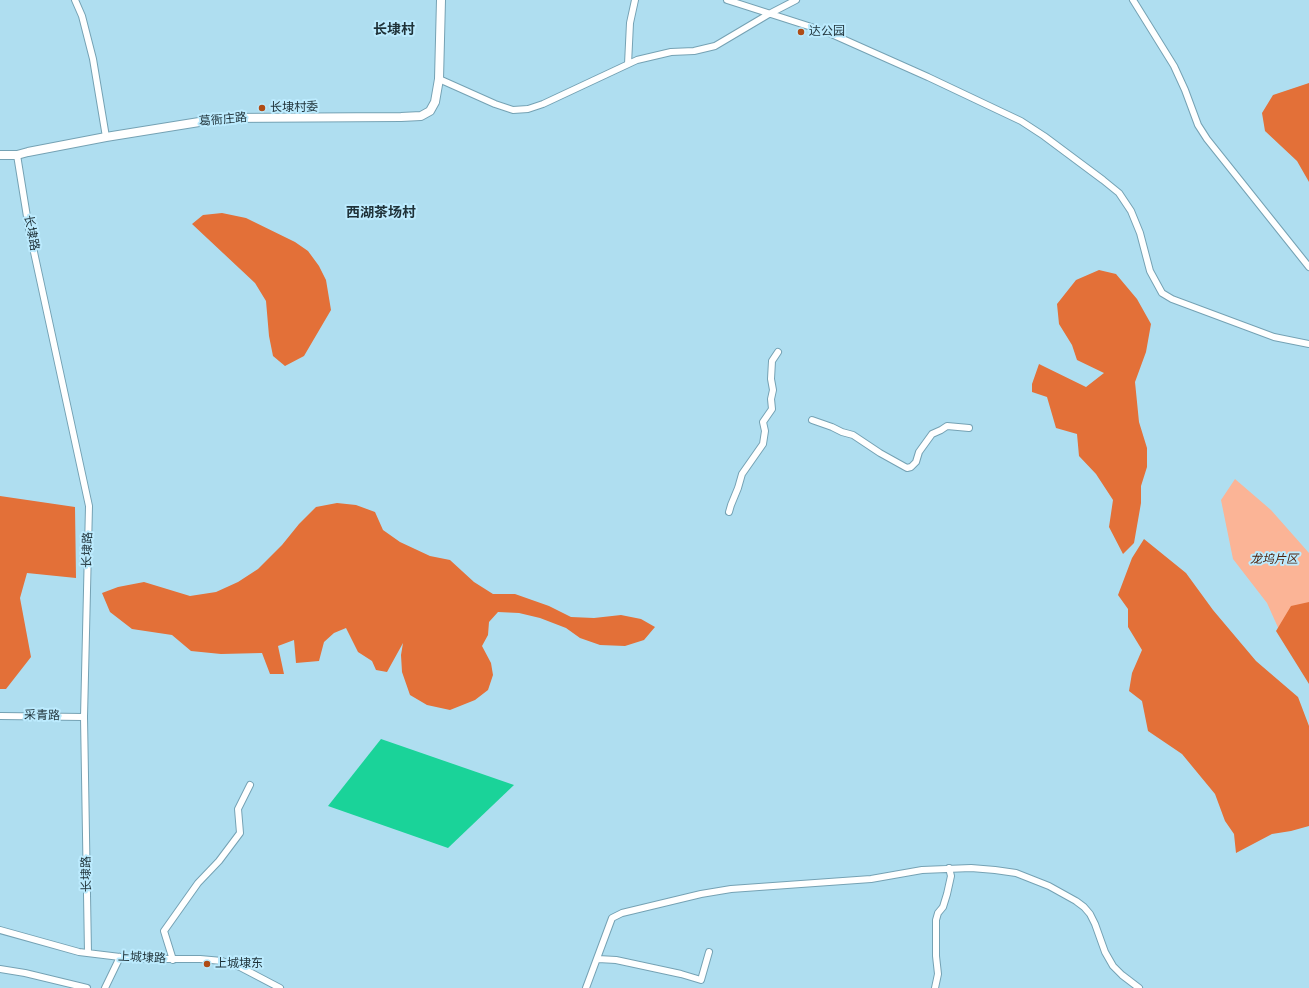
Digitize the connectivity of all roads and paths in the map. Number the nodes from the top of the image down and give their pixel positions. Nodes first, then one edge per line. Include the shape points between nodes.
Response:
1 (75, 0) edge
2 (441, 0) edge
3 (635, 0) edge
4 (727, 0) edge
5 (796, 0) edge
6 (1133, 0) edge
7 (769, 14) junction
8 (628, 64) junction
9 (439, 79) junction
10 (106, 137) junction
11 (17, 155) junction
12 (0, 156) edge
13 (1309, 267) edge
14 (1309, 344) edge
15 (778, 352) dead end
16 (812, 420) dead end
17 (969, 428) dead end
18 (729, 512) dead end
19 (0, 716) edge
20 (84, 717) junction
21 (250, 785) dead end
22 (949, 868) junction
23 (0, 930) edge
24 (709, 952) dead end
25 (88, 953) junction
26 (120, 957) junction
27 (598, 958) junction
28 (173, 960) junction
29 (0, 969) edge
30 (87, 988) edge
31 (105, 988) edge
32 (280, 988) edge
33 (586, 988) edge
34 (935, 988) edge
35 (1139, 988) edge

1 - 10 street via 82,16 93,59
2 - 9 street, 葛衙庄路
3 - 8 street via 630,23
4 - 7 street
5 - 7 street
6 - 13 street via 1174,66 1186,90 1198,125 1207,139
7 - 8 street via 715,46 694,51 671,52
7 - 14 street via 826,32 1021,121 1119,193 1131,211 1150,271 1162,293 1183,304 1274,337
8 - 9 street via 528,109 507,108
9 - 10 street, 葛衙庄路 via 436,102 430,111 421,116 224,118
10 - 11 street, 葛衙庄路
11 - 12 street, 葛衙庄路
11 - 20 street, 长埭路 via 30,229 89,506
15 - 18 street via 772,361 772,409 763,422 763,444 742,474
16 - 17 street via 853,435 907,468 916,462 919,452 932,434 947,426
19 - 20 street, 采青路
20 - 25 street, 长埭路
21 - 28 street via 238,809 240,833 198,883 164,931
22 - 27 street via 904,872 871,879 731,889 622,913 612,918
22 - 34 street via 950,884 944,907 936,920 938,974
22 - 35 street via 1016,873 1067,895 1090,914 1113,966
23 - 25 street, 上城埭路
24 - 27 street via 701,980
25 - 26 street, 上城埭路
26 - 28 street, 上城埭路
26 - 31 street
27 - 33 street
28 - 32 street, 上城埭路 via 222,961 240,967
29 - 30 street

